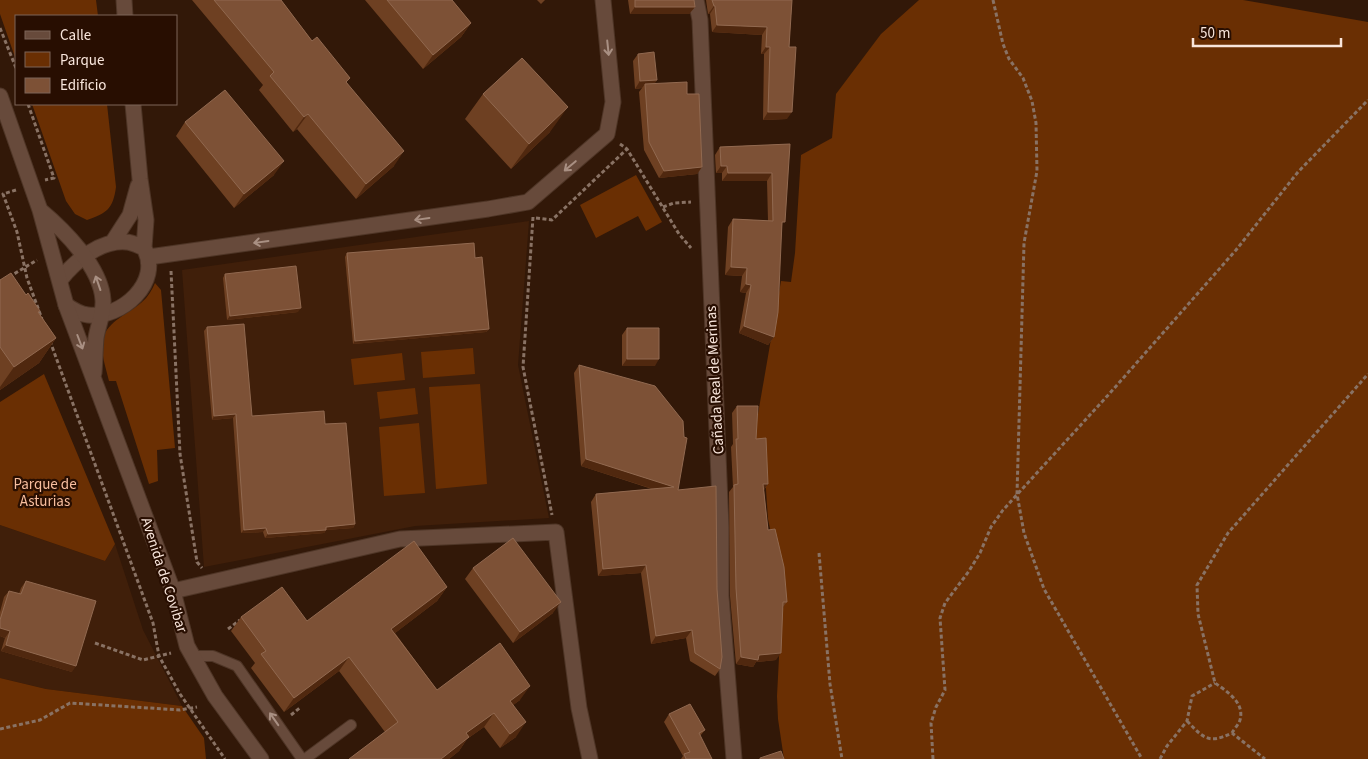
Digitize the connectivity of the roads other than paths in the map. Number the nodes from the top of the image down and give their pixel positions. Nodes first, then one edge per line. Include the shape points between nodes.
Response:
1 (124, 0) edge
2 (603, 0) edge
3 (696, 0) edge
4 (125, 15) edge
5 (0, 96) edge
6 (133, 105) edge
7 (140, 179) junction
8 (40, 210) junction
9 (112, 243) junction
10 (147, 253) junction
11 (83, 256) junction
12 (60, 280) junction
13 (66, 306) junction
14 (102, 313) junction
15 (94, 378) junction
16 (173, 591) junction
17 (193, 656) junction
18 (352, 725) dead end
19 (261, 759) edge
20 (304, 759) edge
21 (590, 759) edge
22 (734, 759) edge

1 - 4 street
2 -> 10 street via 613,102 606,134 528,202
3 - 22 street, Cañada Real de Merinas via 700,20 721,527 721,596
5 - 8 street, Avenida de Covibar
6 - 7 street
7 - 9 street via 130,215
7 - 10 street
8 - 11 street, Avenida de Covibar
8 - 12 street, Avenida de Covibar
9 - 10 street via 127,242
9 - 11 street
10 - 14 street via 148,274 141,290 118,309
11 - 12 street
14 -> 11 street, Avenida de Covibar via 99,280
12 - 13 street, Avenida de Covibar
13 - 14 street via 84,314
13 -> 15 street, Avenida de Covibar
14 - 15 street, Avenida de Covibar via 96,340
15 - 16 street, Avenida de Covibar
16 - 17 street, Avenida de Covibar via 187,646
16 - 21 street via 400,539 556,532 579,708
17 - 19 street, Avenida de Covibar via 215,696
20 -> 17 lane via 237,666 213,656
18 - 20 lane

